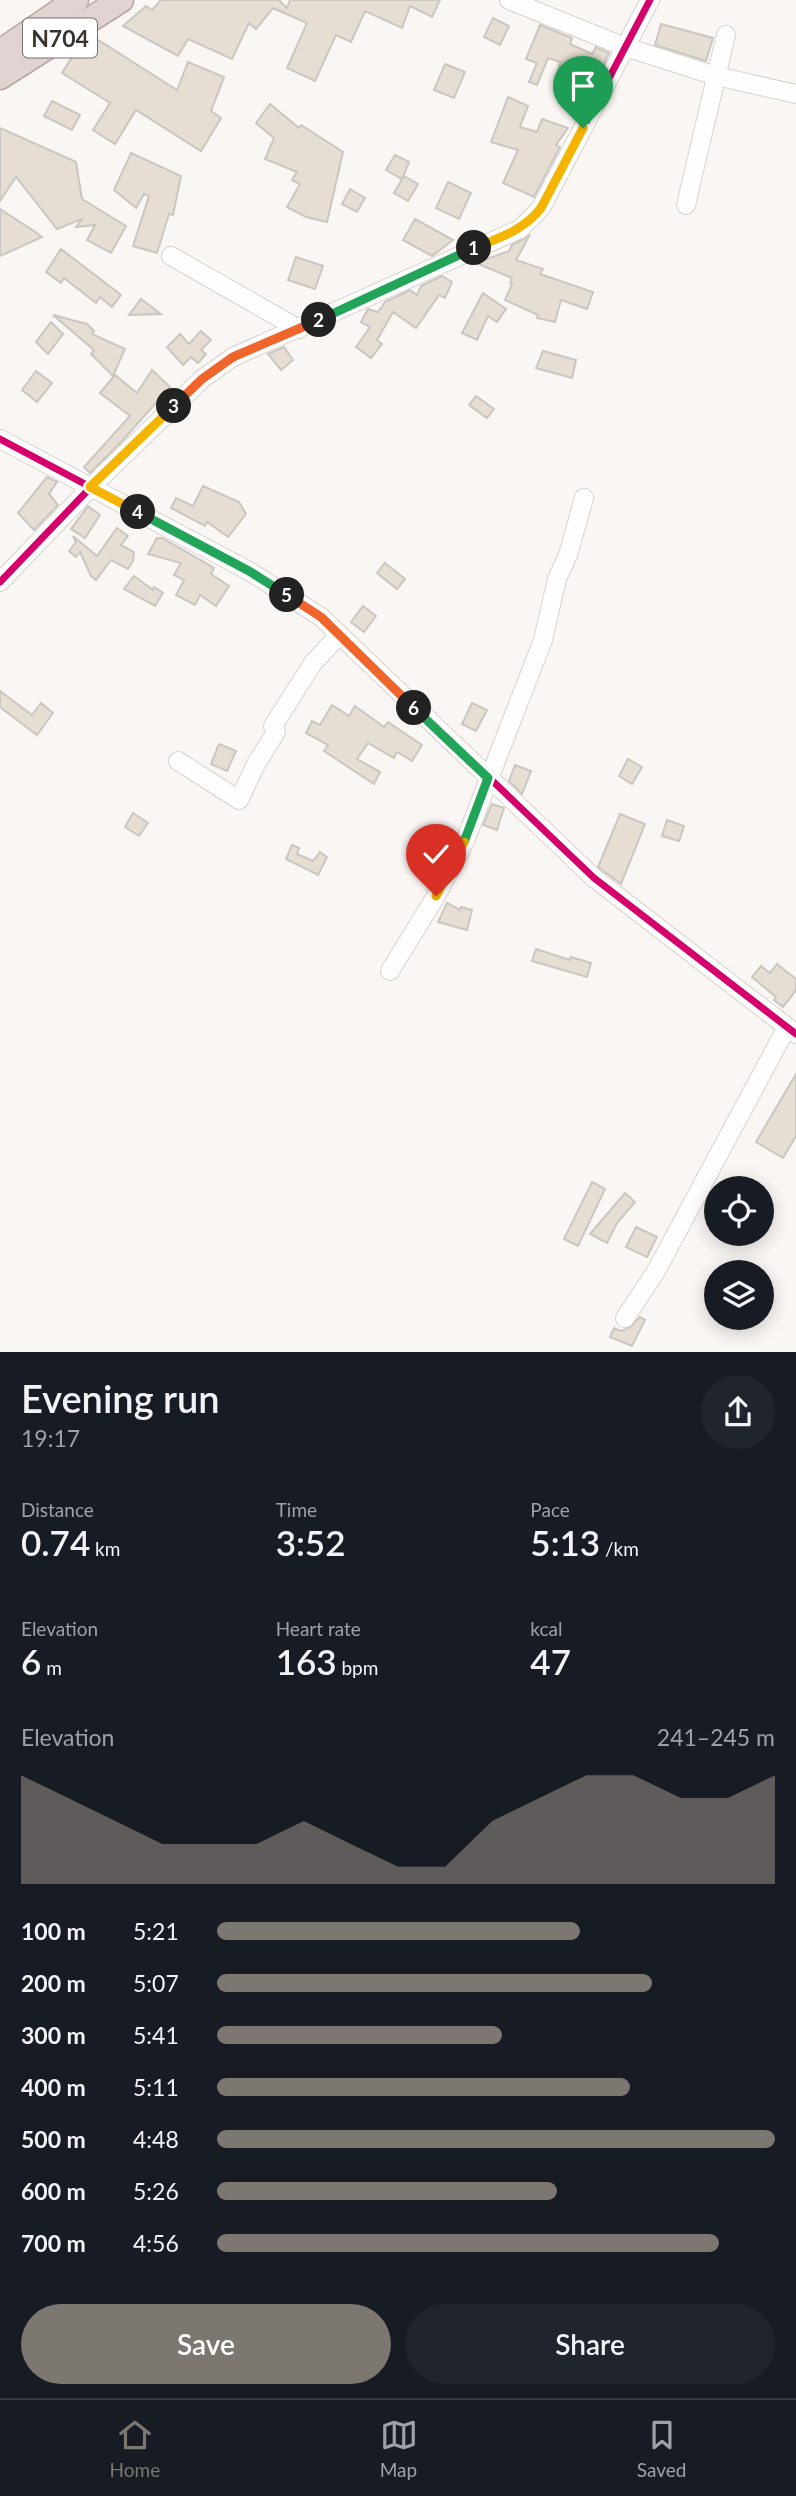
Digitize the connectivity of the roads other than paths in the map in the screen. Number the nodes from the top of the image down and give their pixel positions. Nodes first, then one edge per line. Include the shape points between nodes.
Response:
1 (121, 0) edge
2 (509, 0) edge
3 (650, 0) edge
4 (72, 1) edge
5 (726, 35) dead end
6 (625, 47) junction
7 (0, 52) edge
8 (716, 76) junction
9 (0, 77) edge
10 (796, 94) edge
11 (686, 205) dead end
12 (171, 256) dead end
13 (299, 329) junction
14 (0, 439) edge
15 (90, 487) junction
16 (584, 498) dead end
17 (0, 582) edge
18 (339, 635) junction
19 (178, 761) dead end
20 (488, 778) junction
21 (390, 971) dead end
22 (791, 1031) edge
23 (625, 1318) dead end

1 - 9 highway, N704
2 - 6 street
3 - 6 street
4 - 7 highway, N704
5 - 8 street
6 - 8 street
6 - 13 street via 533,218 520,229
8 - 10 street
8 - 11 street
12 - 13 street
13 - 15 street via 233,357 202,379
14 - 15 street
15 - 17 street
15 - 18 street via 249,571 321,617
16 - 20 street via 568,555 556,579 543,640
18 - 19 street via 313,663 272,726 276,732 239,800
18 - 20 street
20 - 21 street via 465,841
20 - 22 street via 594,878
22 - 23 street

